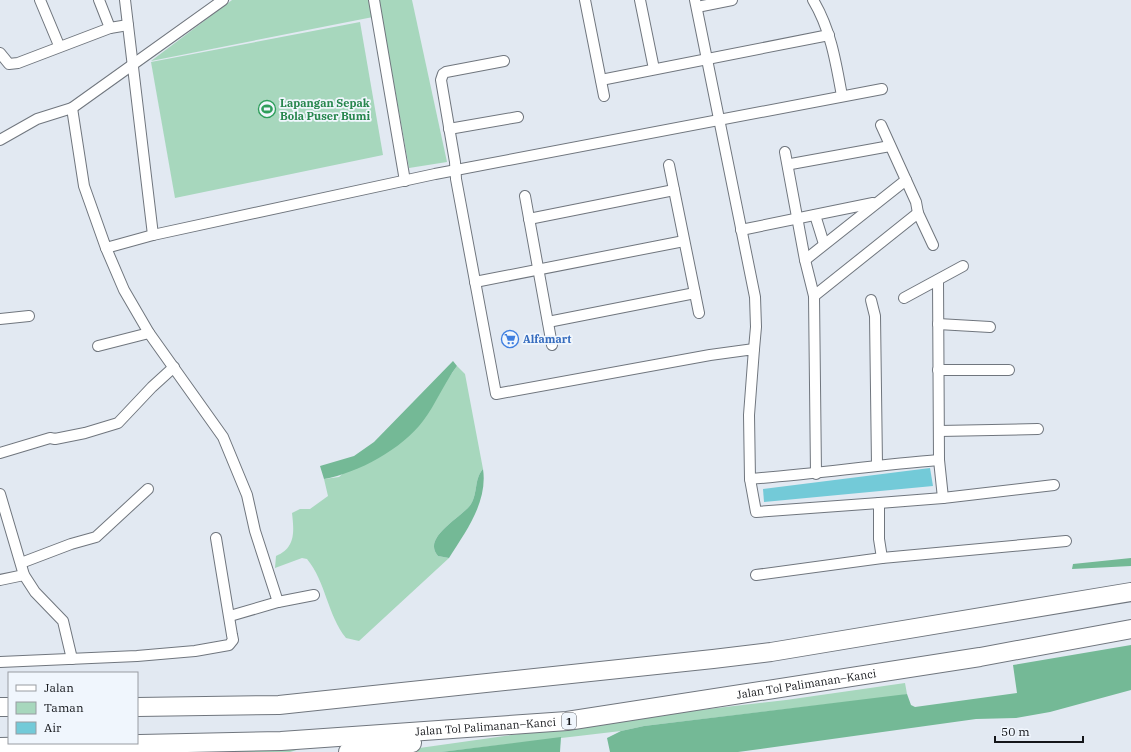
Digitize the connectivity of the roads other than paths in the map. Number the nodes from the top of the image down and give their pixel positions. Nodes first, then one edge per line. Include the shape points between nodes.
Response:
1 (40, 0) edge
2 (98, 0) edge
3 (125, 0) edge
4 (224, 0) edge
5 (374, 0) edge
6 (585, 0) edge
7 (640, 0) edge
8 (732, 0) edge
9 (813, 0) edge
10 (696, 3) edge
11 (128, 24) junction
12 (110, 28) junction
13 (829, 35) junction
14 (58, 43) dead end
15 (0, 53) edge
16 (707, 59) junction
17 (504, 61) dead end
18 (132, 67) junction
19 (654, 69) junction
20 (601, 80) junction
21 (882, 89) dead end
22 (604, 96) dead end
23 (842, 96) junction
24 (72, 108) junction
25 (518, 117) dead end
26 (719, 120) junction
27 (881, 125) dead end
28 (449, 129) junction
29 (0, 140) edge
30 (890, 146) junction
31 (785, 152) dead end
32 (669, 165) dead end
33 (788, 167) junction
34 (455, 170) junction
35 (906, 180) junction
36 (405, 181) junction
37 (674, 190) junction
38 (525, 196) dead end
39 (874, 203) junction
40 (918, 213) junction
41 (814, 215) junction
42 (796, 218) junction
43 (529, 219) junction
44 (741, 230) junction
45 (153, 235) junction
46 (684, 241) junction
47 (824, 244) junction
48 (933, 245) dead end
49 (106, 248) junction
50 (805, 260) junction
51 (963, 266) dead end
52 (538, 270) junction
53 (938, 280) junction
54 (475, 282) junction
55 (695, 293) junction
56 (814, 296) junction
57 (904, 298) dead end
58 (871, 300) dead end
59 (699, 313) dead end
60 (29, 316) dead end
61 (0, 319) edge
62 (548, 322) junction
63 (938, 324) junction
64 (990, 327) dead end
65 (149, 333) junction
66 (552, 345) dead end
67 (98, 346) dead end
68 (754, 349) junction
69 (174, 367) junction
70 (938, 370) junction
71 (1009, 370) dead end
72 (1038, 429) dead end
73 (939, 431) junction
74 (0, 454) edge
75 (939, 460) junction
76 (877, 465) junction
77 (816, 474) junction
78 (751, 483) junction
79 (1054, 485) dead end
80 (148, 489) dead end
81 (0, 494) edge
82 (943, 498) junction
83 (879, 503) junction
84 (216, 538) dead end
85 (1066, 542) dead end
86 (882, 558) junction
87 (21, 563) junction
88 (24, 575) junction
89 (756, 575) dead end
90 (0, 580) edge
91 (1131, 592) edge
92 (314, 595) dead end
93 (278, 602) junction
94 (230, 616) junction
95 (1131, 629) edge
96 (72, 659) junction
97 (0, 662) edge
98 (138, 707) edge
99 (568, 721) junction
100 (0, 747) edge
101 (348, 752) edge

1 - 14 street
2 - 12 street
3 - 11 street
4 - 18 street
5 - 36 street
6 - 20 street
7 - 19 street
8 - 10 street
9 - 13 street
10 - 16 street
11 - 12 street
11 - 18 street
12 - 15 street via 18,63 9,64
13 - 16 street
13 - 23 street
16 - 19 street
16 - 26 street
17 - 28 street via 443,74 441,80
18 - 24 street
18 - 45 street
19 - 20 street
20 - 22 street
21 - 23 street
23 - 26 street
24 - 29 street via 37,119
24 - 49 street via 84,186
25 - 28 street
26 - 34 street
26 - 44 street
27 - 30 street
28 - 34 street
30 - 33 street via 791,164
30 - 35 street
31 - 33 street
32 - 37 street
33 - 42 street
34 - 36 street
34 - 54 street
35 - 39 street
35 - 40 street
36 - 45 street
37 - 43 street
37 - 46 street
38 - 43 street
39 - 41 street
39 - 47 street
40 - 48 street
40 - 56 street
41 - 42 street
41 - 47 street
42 - 44 street
42 - 50 street
43 - 52 street
44 - 68 street via 755,297
45 - 49 street
46 - 52 street
46 - 55 street
47 - 50 street
49 - 65 street via 124,290
50 - 56 street
51 - 53 street
52 - 54 street
52 - 62 street
53 - 57 street
53 - 63 street
54 - 68 street via 496,394
55 - 59 street
55 - 62 street
56 - 77 street
58 - 76 street via 875,316
60 - 61 street
62 - 66 street
63 - 64 street
63 - 70 street
65 - 67 street
65 - 69 street
68 - 78 street via 749,415
69 - 74 street via 118,423 85,433 50,438
69 - 93 street via 223,437 240,475
70 - 71 street
70 - 73 street
72 - 73 street
73 - 75 street
75 - 76 street
75 - 82 street
76 - 77 street
77 - 78 street
78 - 83 street via 756,512
79 - 82 street
80 - 87 street via 96,537
81 - 87 street
82 - 83 street
83 - 86 street
84 - 94 street
85 - 86 street
86 - 89 street
87 - 88 street
88 - 90 street
88 - 96 street via 63,621
91 - 98 highway via 771,652 720,658 279,704
92 - 93 street
93 - 94 street
94 - 96 street via 232,640 229,645 215,649
95 - 99 highway, Jalan Tol Palimanan–Kanci / 1 via 980,657
96 - 97 street
99 - 100 highway, Jalan Tol Palimanan–Kanci / 1 via 281,741
99 - 101 highway

